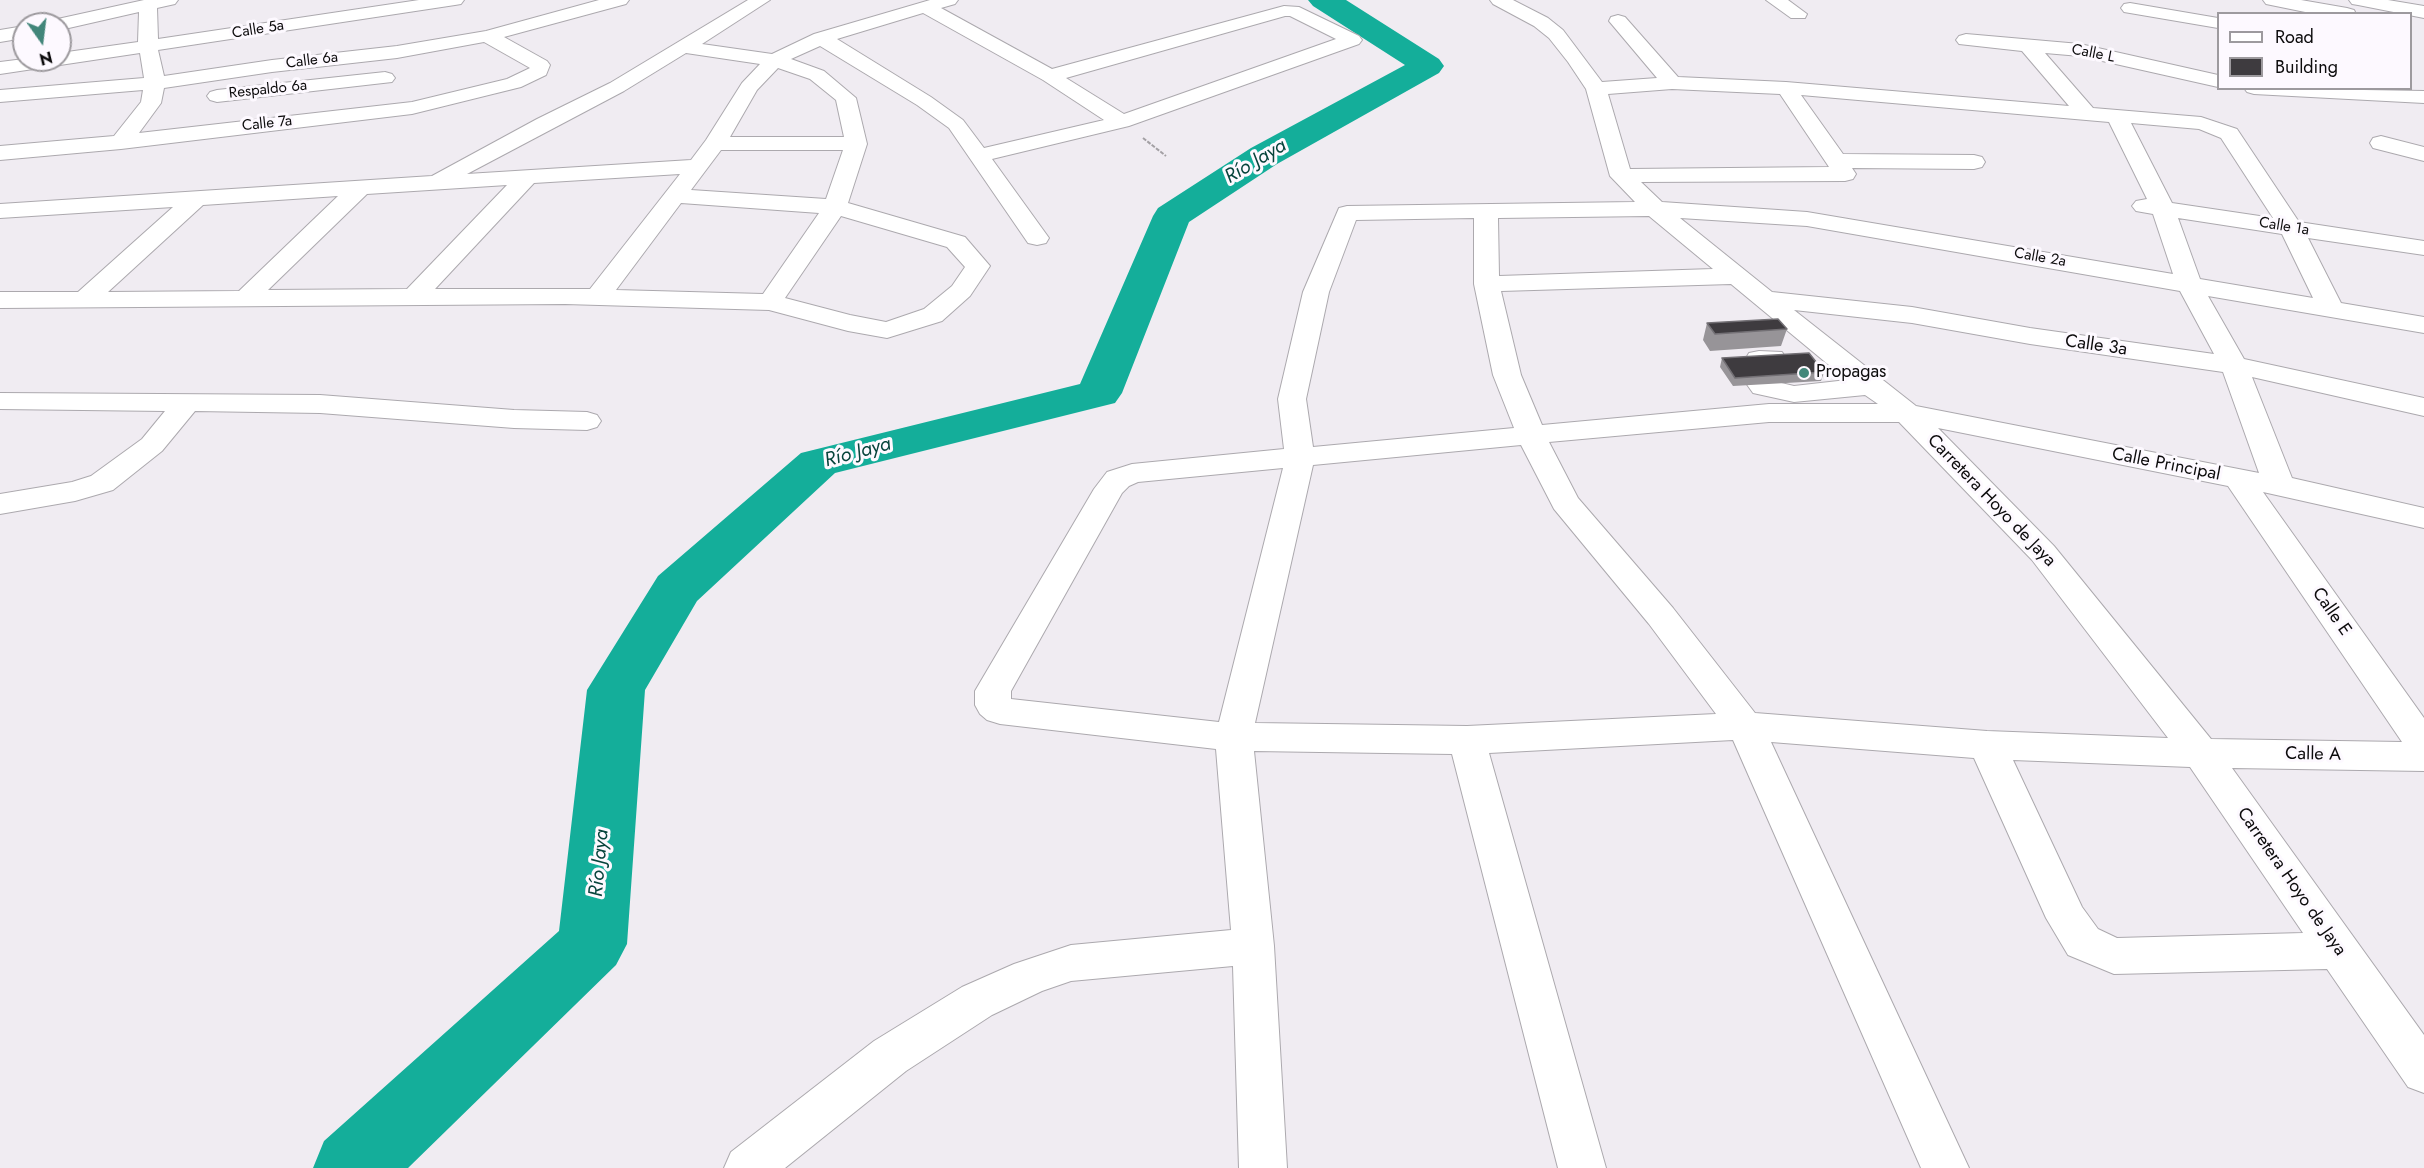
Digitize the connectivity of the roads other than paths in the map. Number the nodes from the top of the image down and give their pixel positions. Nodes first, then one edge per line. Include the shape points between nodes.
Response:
1 (169, 0) edge
2 (455, 0) edge
3 (620, 0) edge
4 (761, 0) edge
5 (949, 0) edge
6 (1499, 0) edge
7 (1775, 0) edge
8 (2203, 0) edge
9 (2272, 0) edge
10 (2358, 0) edge
11 (435, 3) junction
12 (148, 5) junction
13 (925, 7) junction
14 (2130, 8) dead end
15 (2396, 11) edge
16 (2336, 12) edge
17 (2424, 12) edge
18 (1798, 14) dead end
19 (271, 19) junction
20 (2200, 20) junction
21 (72, 21) edge
22 (1618, 21) dead end
23 (2217, 23) edge
24 (487, 36) junction
25 (821, 38) junction
26 (1966, 40) dead end
27 (453, 43) junction
28 (2027, 44) junction
29 (148, 46) junction
30 (683, 47) junction
31 (396, 52) junction
32 (72, 57) edge
33 (774, 60) junction
34 (272, 66) junction
35 (1050, 76) junction
36 (385, 78) junction
37 (2217, 81) edge
38 (1672, 83) junction
39 (1786, 88) junction
40 (1596, 89) junction
41 (2292, 90) edge
42 (153, 93) junction
43 (0, 96) edge
44 (2424, 97) edge
45 (198, 98) dead end
46 (175, 101) dead end
47 (2086, 113) junction
48 (365, 114) junction
49 (2117, 116) junction
50 (1122, 122) junction
51 (121, 142) junction
52 (715, 143) junction
53 (2381, 143) dead end
54 (856, 144) junction
55 (0, 153) edge
56 (2424, 154) edge
57 (979, 156) junction
58 (1838, 161) junction
59 (1974, 162) dead end
60 (697, 166) junction
61 (1621, 176) junction
62 (527, 177) junction
63 (435, 182) junction
64 (360, 188) junction
65 (674, 196) junction
66 (197, 198) junction
67 (835, 207) junction
68 (2154, 208) junction
69 (1655, 209) junction
70 (0, 211) edge
71 (1486, 212) junction
72 (2291, 228) junction
73 (1038, 238) dead end
74 (2424, 248) edge
75 (1736, 276) junction
76 (1487, 284) junction
77 (2188, 284) junction
78 (414, 297) junction
79 (597, 297) junction
80 (246, 298) junction
81 (85, 299) junction
82 (1765, 299) junction
83 (0, 300) edge
84 (770, 302) junction
85 (2331, 309) junction
86 (2424, 325) edge
87 (1828, 351) junction
88 (2234, 365) junction
89 (1871, 386) junction
90 (0, 401) edge
91 (186, 404) junction
92 (2424, 407) edge
93 (1907, 413) junction
94 (586, 422) dead end
95 (1531, 435) junction
96 (1300, 458) junction
97 (2238, 479) junction
98 (2279, 485) junction
99 (0, 504) edge
100 (2424, 518) edge
101 (1745, 726) junction
102 (1234, 737) junction
103 (1467, 740) junction
104 (1987, 745) junction
105 (2424, 746) edge
106 (2201, 753) junction
107 (2424, 757) edge
108 (1253, 946) junction
109 (2339, 950) junction
110 (2421, 1064) edge
111 (748, 1168) edge
112 (1263, 1168) edge
113 (1582, 1168) edge
114 (1945, 1168) edge

1 - 12 street
2 - 11 street, Calle 5a
3 - 24 street, Calle 6a
4 - 30 street
5 - 13 street
6 - 40 street, Carretera Hoyo de Jaya via 1556,34
7 - 18 street
8 - 20 street
9 - 16 street
10 - 15 street
11 - 19 street, Calle 5a
11 - 27 street
12 - 21 street
12 - 29 street
13 - 25 street
13 - 35 street
14 - 20 street
15 - 17 street
19 - 29 street, Calle 5a
19 - 34 street
20 - 23 street
22 - 38 street
24 - 27 street, Calle 6a
24 - 48 street, Calle 7a via 540,65 539,71 514,83 455,99
25 - 33 street
25 - 57 street via 956,124
26 - 28 street, Calle L
27 - 31 street, Calle 6a
28 - 37 street, Calle L via 2080,50
28 - 47 street
29 - 32 street, Calle 5a
29 - 42 street
30 - 33 street
30 - 63 street via 616,87
31 - 34 street, Calle 6a
31 - 36 street
33 - 52 street via 749,87
33 - 54 street via 817,75 846,98
34 - 42 street, Calle 6a
35 - 50 street
35 - 50 street via 1284,10 1352,40
36 - 45 street, Respaldo 6a
36 - 48 street
38 - 39 street
38 - 40 street
39 - 47 street
39 - 58 street
40 - 61 street, Carretera Hoyo de Jaya
41 - 44 street
42 - 43 street, Calle 6a via 81,91
42 - 46 street
42 - 51 street
47 - 49 street
48 - 51 street, Calle 7a
49 - 68 street
49 - 72 street via 2201,123 2229,134
50 - 57 street
51 - 55 street, Calle 7a
52 - 54 street
52 - 60 street
53 - 56 street
54 - 67 street
57 - 73 street
58 - 59 street
58 - 61 street via 1845,174
60 - 62 street
60 - 65 street
61 - 69 street, Carretera Hoyo de Jaya
62 - 63 street
62 - 78 street
63 - 64 street
64 - 66 street
64 - 80 street
65 - 67 street
65 - 79 street
66 - 70 street
66 - 81 street
67 - 84 street
67 - 84 street via 956,242 978,266 961,291 933,315 887,330
68 - 72 street, Calle 1a
68 - 77 street
69 - 71 street, Calle 2a
69 - 75 street, Carretera Hoyo de Jaya
69 - 77 street, Calle 2a via 1808,219
71 - 76 street
71 - 96 street, Calle 2a via 1347,213 1316,292 1292,399
72 - 74 street, Calle 1a
72 - 85 street
75 - 76 street
75 - 82 street, Carretera Hoyo de Jaya
76 - 95 street via 1507,375
77 - 85 street, Calle 2a
77 - 88 street
78 - 79 street
78 - 80 street
79 - 84 street
80 - 81 street
81 - 83 street
82 - 87 street, Carretera Hoyo de Jaya
82 - 88 street, Calle 3a via 1912,315
85 - 86 street, Calle 2a
87 - 89 street, Carretera Hoyo de Jaya
87 - 89 street via 1759,359 1752,372 1763,387 1794,394
88 - 92 street, Calle 3a
88 - 98 street
89 - 93 street, Carretera Hoyo de Jaya
90 - 91 street
91 - 94 street via 320,404
91 - 99 street via 152,445 102,483
93 - 95 street via 1768,413
93 - 97 street, Calle Principal
93 - 106 street, Carretera Hoyo de Jaya via 2043,553
95 - 96 street
95 - 101 street via 1565,502
96 - 102 street
96 - 102 street, Calle A via 1132,473 1118,479 993,691 993,705 1000,711
97 - 98 street, Calle Principal
97 - 105 street, Calle E
98 - 100 street, Calle Principal
101 - 103 street, Calle A
101 - 104 street, Calle A
101 - 114 street
102 - 103 street, Calle A
102 - 108 street
103 - 113 street
104 - 106 street, Calle A
104 - 109 street via 2067,918 2083,942 2114,956
106 - 107 street, Calle A
106 - 109 street, Carretera Hoyo de Jaya
108 - 111 street via 1071,963 1029,977 977,1001 890,1056
108 - 112 street
109 - 110 street, Carretera Hoyo de Jaya

